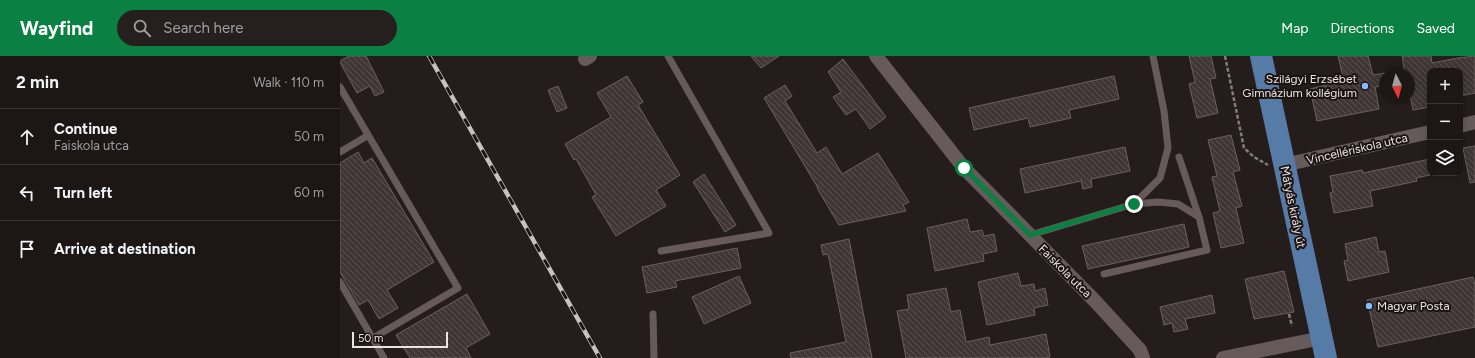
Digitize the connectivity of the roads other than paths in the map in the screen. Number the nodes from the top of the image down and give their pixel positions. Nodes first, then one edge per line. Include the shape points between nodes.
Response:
1 (668, 56) edge
2 (876, 56) edge
3 (1153, 56) edge
4 (1261, 56) edge
5 (340, 87) edge
6 (1475, 122) edge
7 (1463, 125) edge
8 (1427, 133) edge
9 (367, 136) junction
10 (340, 152) edge
11 (1179, 157) dead end
12 (1278, 166) junction
13 (1134, 204) junction
14 (1199, 217) junction
15 (1030, 235) junction
16 (661, 251) dead end
17 (1104, 274) dead end
18 (340, 282) edge
19 (653, 314) dead end
20 (373, 338) junction
21 (1324, 348) edge
22 (384, 358) edge
23 (654, 358) edge
24 (1143, 358) edge
25 (1223, 358) edge

1 - 16 lane via 769,233
2 - 15 street, Faiskola utca via 964,168
3 - 13 lane via 1164,111 1168,148 1160,178
4 - 12 main road, Mátyás király út
5 - 9 lane
6 - 7 street
8 - 12 street, Vincellériskola utca
9 - 10 lane
9 - 20 lane via 458,288
11 - 14 lane
12 - 21 main road, Mátyás király út
13 - 14 lane via 1178,204
13 - 15 lane
14 - 17 lane via 1207,250
15 - 24 street, Faiskola utca via 1095,301 1140,350
18 - 20 lane
19 - 23 lane
20 - 22 lane
21 - 25 street

